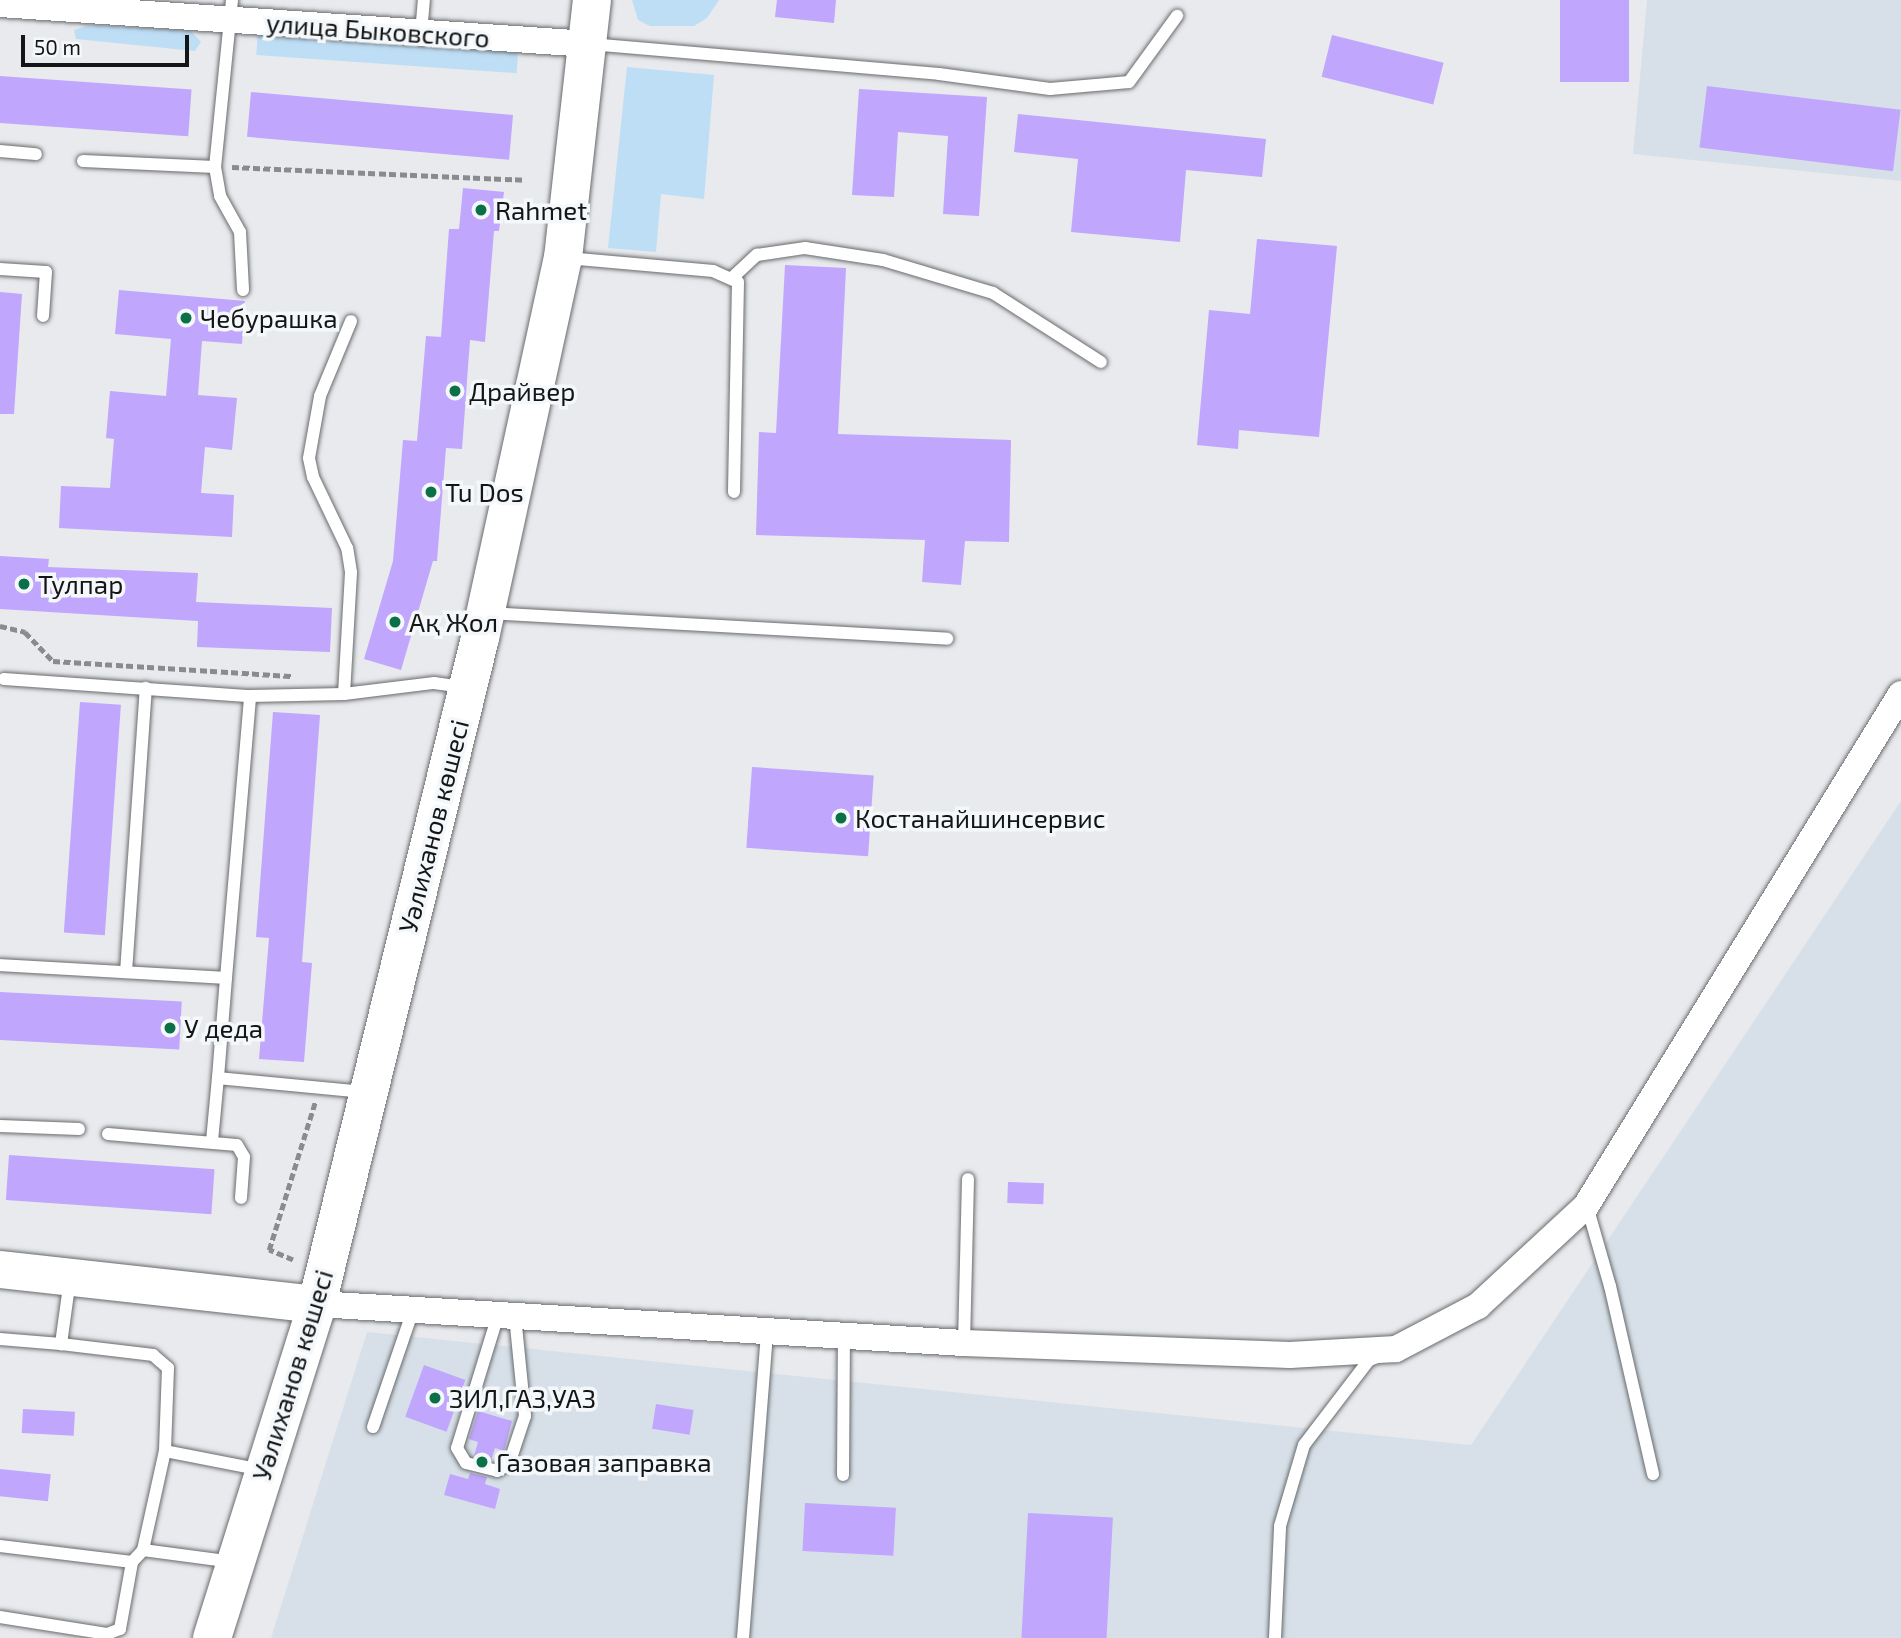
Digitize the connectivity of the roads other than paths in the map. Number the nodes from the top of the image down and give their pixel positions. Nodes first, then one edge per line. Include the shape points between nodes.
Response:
1 (424, 0) edge
2 (592, 0) edge
3 (6, 3) edge
4 (232, 10) edge
5 (1177, 16) dead end
6 (421, 33) junction
7 (589, 44) junction
8 (0, 151) edge
9 (36, 154) dead end
10 (83, 161) dead end
11 (215, 167) junction
12 (563, 258) junction
13 (0, 269) edge
14 (733, 276) junction
15 (243, 290) dead end
16 (43, 316) dead end
17 (351, 321) dead end
18 (1101, 362) dead end
19 (734, 492) dead end
20 (485, 612) junction
21 (947, 639) dead end
22 (4, 679) dead end
23 (468, 687) junction
24 (146, 688) junction
25 (344, 694) junction
26 (1901, 694) edge
27 (250, 696) junction
28 (0, 965) edge
29 (126, 972) junction
30 (226, 978) junction
31 (218, 1079) junction
32 (367, 1093) junction
33 (0, 1126) edge
34 (79, 1129) dead end
35 (108, 1134) dead end
36 (212, 1141) junction
37 (968, 1180) dead end
38 (241, 1198) dead end
39 (1587, 1206) junction
40 (0, 1269) edge
41 (70, 1275) junction
42 (317, 1304) junction
43 (414, 1307) junction
44 (507, 1315) junction
45 (767, 1329) junction
46 (844, 1334) junction
47 (0, 1339) edge
48 (964, 1343) junction
49 (61, 1344) junction
50 (1396, 1349) junction
51 (373, 1427) dead end
52 (165, 1451) junction
53 (263, 1470) junction
54 (1653, 1474) dead end
55 (843, 1475) dead end
56 (0, 1546) edge
57 (143, 1550) junction
58 (131, 1562) junction
59 (235, 1562) junction
60 (0, 1617) edge
61 (125, 1633) edge
62 (212, 1638) edge
63 (743, 1638) edge
64 (1275, 1638) edge

1 - 6 lane
2 - 7 highway, Уәлиханов көшесі
3 - 4 street, улица Быковского
4 - 6 street, улица Быковского
4 - 11 lane
5 - 7 lane via 1129,82 1050,89 939,74
6 - 7 street, улица Быковского
7 - 12 highway, Уәлиханов көшесі
8 - 9 lane
10 - 11 lane
11 - 15 lane via 220,196 240,232
12 - 14 lane
12 - 20 highway, Уәлиханов көшесі
13 - 16 lane via 46,272
14 - 18 lane via 757,255 805,248 883,260 993,293
14 - 19 lane via 741,300
17 - 25 lane via 320,396 309,458 313,477 346,548 351,572
20 - 21 lane
20 - 23 highway, Уәлиханов көшесі
22 - 24 lane
23 - 25 lane via 434,683
23 - 32 highway, Уәлиханов көшесі
24 - 27 lane
24 - 29 lane
25 - 27 lane
26 - 39 street
27 - 30 lane
28 - 29 lane
29 - 30 lane
30 - 31 lane
31 - 32 lane
31 - 36 lane
32 - 42 highway, Уәлиханов көшесі
33 - 34 lane
35 - 36 lane
36 - 38 lane via 231,1143 242,1150
37 - 48 lane
39 - 50 street via 1478,1306
39 - 54 lane
40 - 41 street
41 - 42 street
41 - 49 lane
42 - 43 street
42 - 53 highway, Уәлиханов көшесі
43 - 44 street
43 - 51 lane
44 - 44 lane via 457,1448 467,1463 498,1471 509,1464 524,1416
44 - 45 street
45 - 46 street
45 - 63 lane
46 - 48 street
46 - 55 lane
47 - 49 lane
48 - 50 street via 1290,1354
49 - 52 lane via 153,1355 168,1368
50 - 64 lane via 1369,1360 1304,1446 1280,1525
52 - 53 lane
52 - 57 lane
53 - 59 highway, Уәлиханов көшесі
56 - 58 lane
57 - 58 lane
57 - 59 lane
58 - 61 lane
59 - 62 highway, Уәлиханов көшесі
60 - 61 lane

